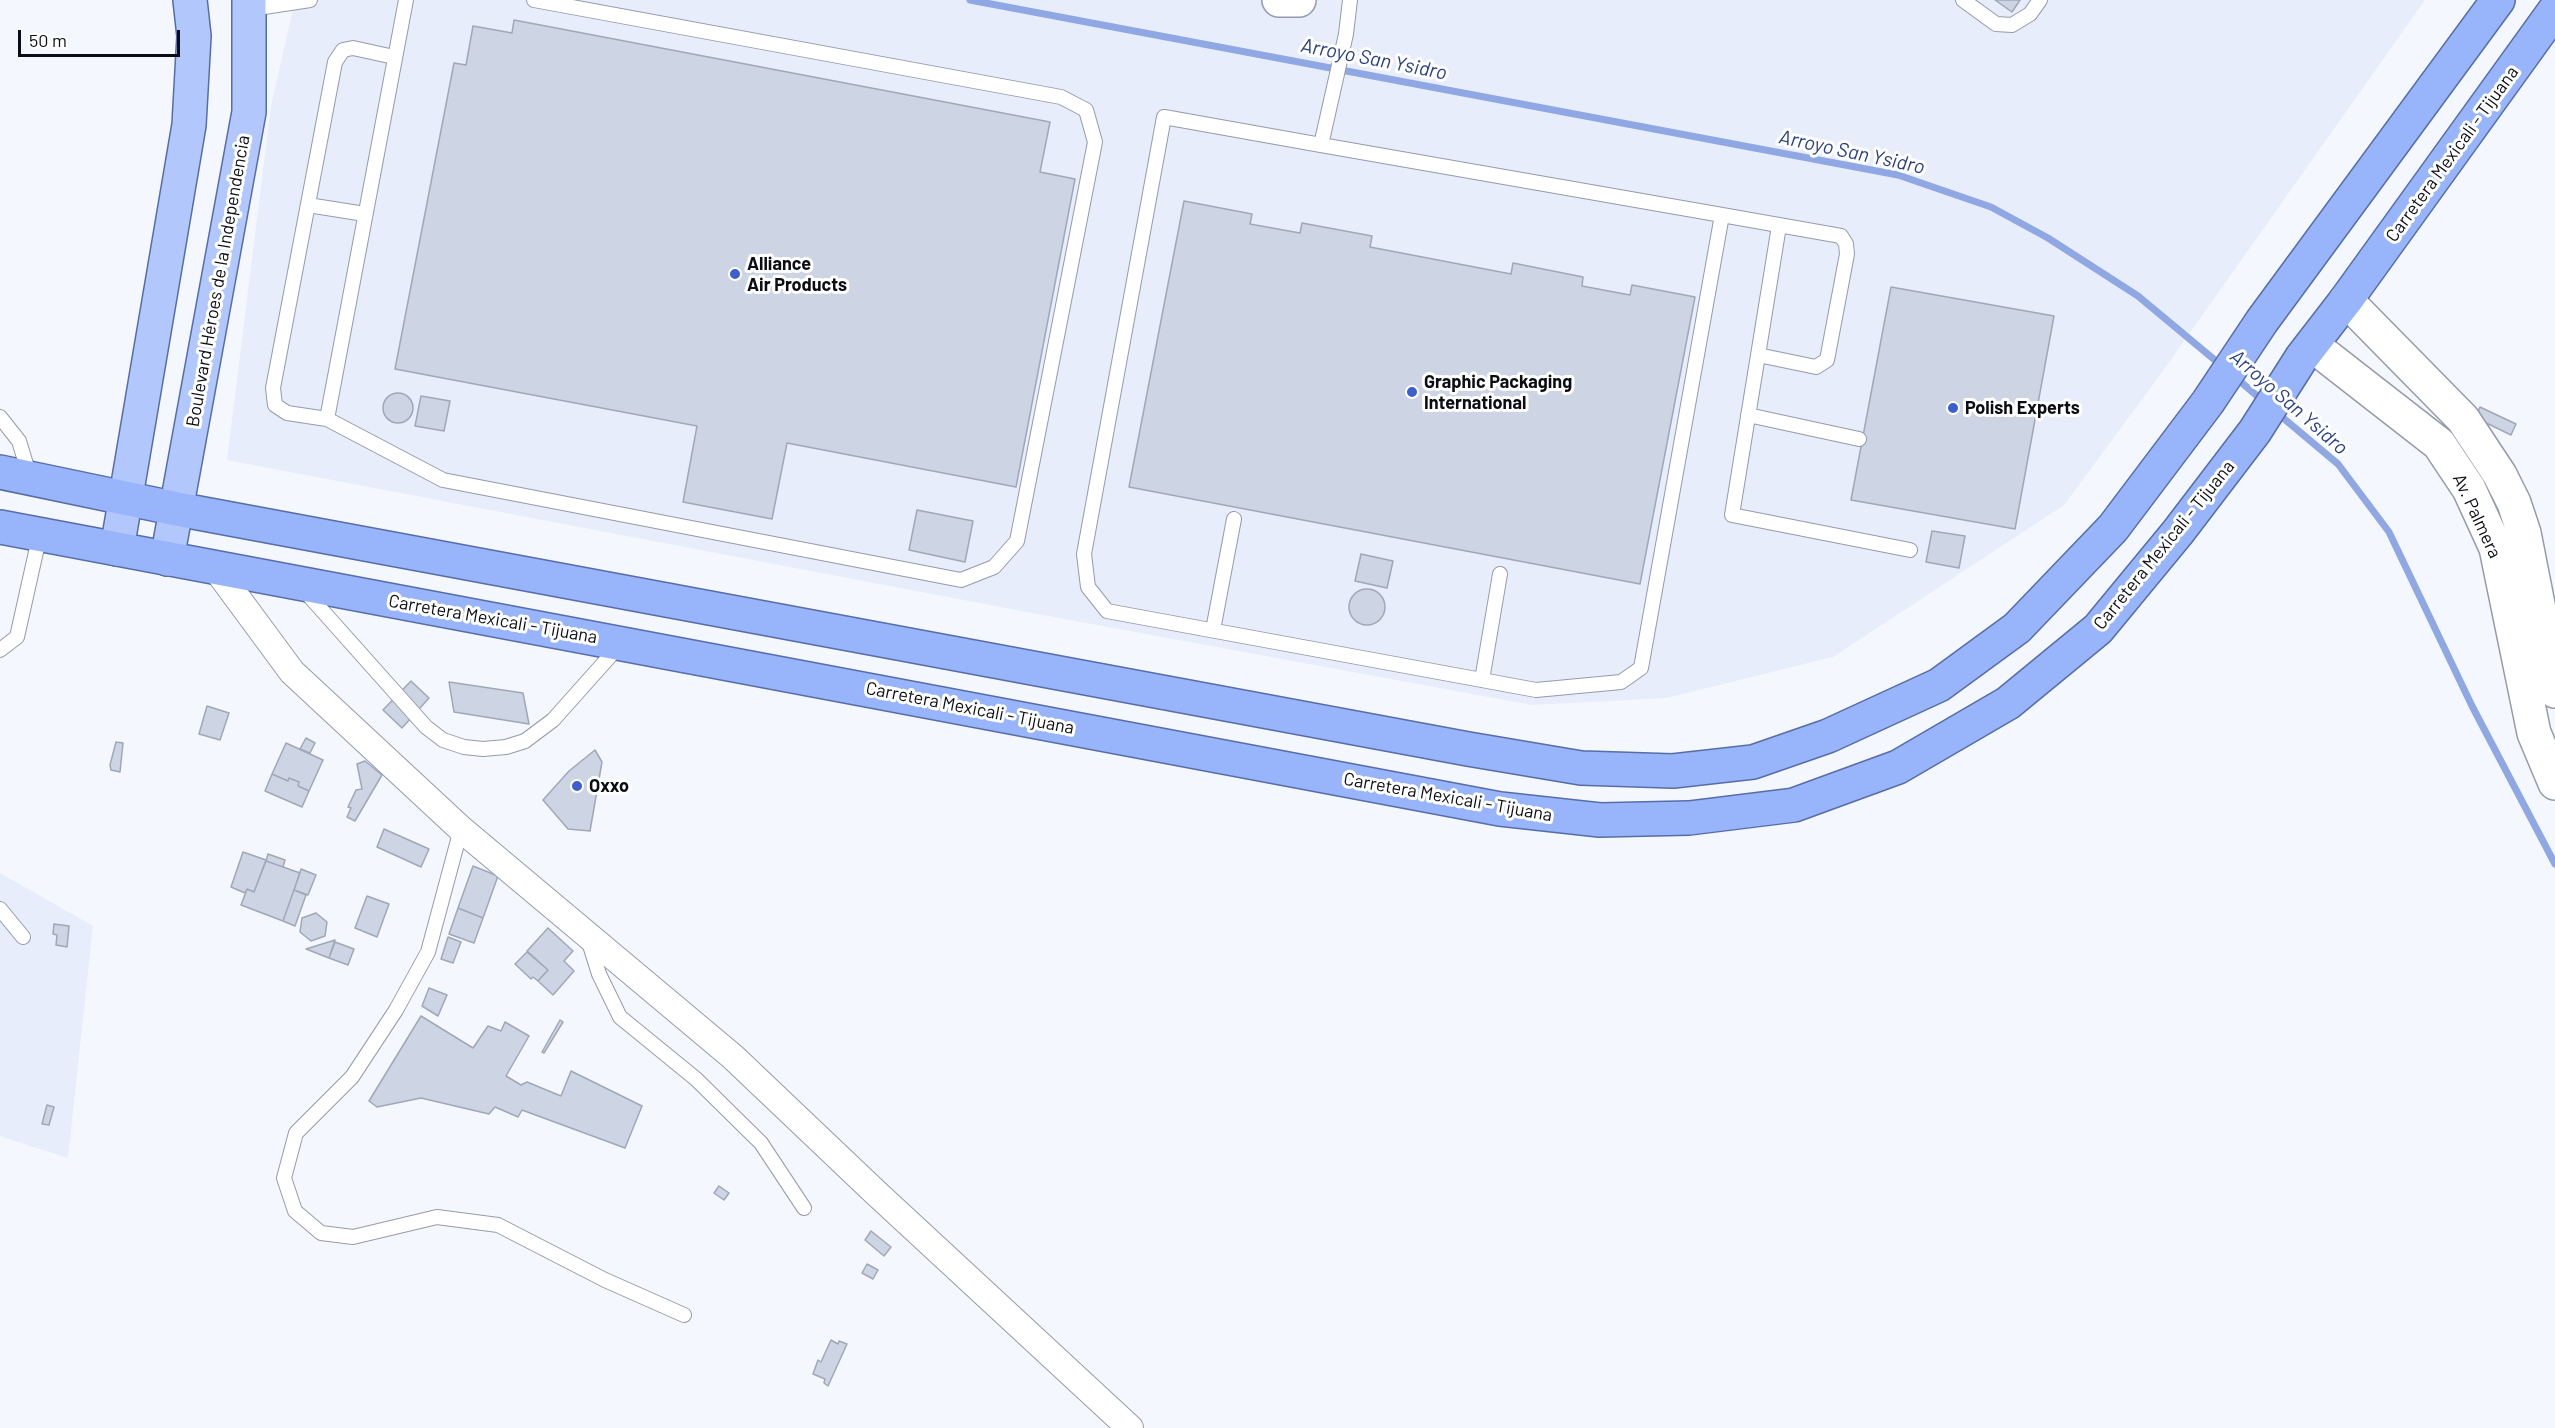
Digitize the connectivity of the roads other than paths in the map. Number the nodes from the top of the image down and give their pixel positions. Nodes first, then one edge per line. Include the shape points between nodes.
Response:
1 (190, 0) edge
2 (309, 0) edge
3 (406, 0) edge
4 (534, 0) edge
5 (1279, 0) edge
6 (1299, 0) edge
7 (1350, 0) edge
8 (1963, 0) edge
9 (2040, 0) edge
10 (2498, 0) edge
11 (250, 4) edge
12 (2555, 10) edge
13 (394, 57) junction
14 (1321, 145) junction
15 (309, 205) junction
16 (365, 214) junction
17 (1722, 215) junction
18 (1779, 226) junction
19 (2346, 300) junction
20 (2307, 351) junction
21 (1758, 355) junction
22 (1748, 415) junction
23 (0, 417) edge
24 (327, 419) junction
25 (2463, 419) junction
26 (1859, 439) dead end
27 (2439, 444) junction
28 (15, 474) edge
29 (125, 498) junction
30 (177, 509) junction
31 (1234, 519) dead end
32 (0, 527) edge
33 (40, 534) junction
34 (117, 549) junction
35 (1910, 550) dead end
36 (167, 559) junction
37 (216, 569) junction
38 (1500, 574) dead end
39 (298, 583) junction
40 (1212, 630) junction
41 (622, 642) junction
42 (0, 650) edge
43 (1482, 680) junction
44 (2555, 691) edge
45 (2555, 783) edge
46 (461, 829) junction
47 (0, 909) edge
48 (23, 937) dead end
49 (587, 937) junction
50 (804, 1208) dead end
51 (684, 1315) dead end
52 (1130, 1428) edge

1 - 29 main road via 194,36 189,125
2 - 11 lane
3 - 13 lane
4 - 24 lane via 1061,97 1086,110 1095,142 1017,541 994,567 961,580 442,480
5 - 6 street
7 - 14 lane
8 - 9 lane via 1996,24 2012,26 2030,14
10 - 30 highway via 2113,528 2017,628 1939,685 1828,736 1753,762 1673,771 1581,768
11 - 30 main road, Boulevard Héroes de la Independencia via 249,112
12 - 19 highway, Carretera Mexicali - Tijuana
13 - 15 lane via 353,48 343,50 335,62
13 - 16 lane
14 - 17 lane
14 - 40 lane via 1164,117 1083,554 1088,587 1107,611
15 - 16 lane
15 - 24 lane via 273,388 275,405 287,413
16 - 24 lane
17 - 18 lane
17 - 43 lane via 1641,668 1621,682 1536,690
18 - 21 lane
18 - 21 lane via 1842,236 1847,254 1827,360 1816,367
19 - 20 highway, Carretera Mexicali - Tijuana
19 - 25 street, Av. Palmera
20 - 27 street, Av. Palmera
20 - 41 highway, Carretera Mexicali - Tijuana via 2255,430 2098,629 2008,703 1898,767 1794,805 1689,818 1600,820 1500,809
21 - 22 lane
22 - 26 lane
22 - 35 lane via 1732,515
23 - 28 lane via 19,441
25 - 27 lane via 2461,433 2454,440
25 - 44 street, Av. Palmera via 2514,503 2524,533
27 - 45 street, Av. Palmera via 2469,489 2496,548 2534,733
28 - 29 highway
29 - 30 highway
29 - 34 main road
30 - 36 main road, Boulevard Héroes de la Independencia
31 - 40 lane
32 - 33 highway, Carretera Mexicali - Tijuana
33 - 34 highway, Carretera Mexicali - Tijuana
33 - 42 lane via 16,637
34 - 36 highway, Carretera Mexicali - Tijuana
36 - 37 highway, Carretera Mexicali - Tijuana
37 - 39 highway, Carretera Mexicali - Tijuana
37 - 46 street via 292,672
38 - 43 lane
39 - 41 highway, Carretera Mexicali - Tijuana
39 - 41 lane via 426,727 443,740 464,747 506,747 525,741 553,720
40 - 43 lane
46 - 49 street
46 - 51 lane via 428,952 352,1077 296,1133 284,1178 295,1211 321,1233 353,1237 437,1217 498,1225
47 - 48 lane
49 - 50 lane via 599,974 620,1017 696,1079 761,1143
49 - 52 street via 734,1057

